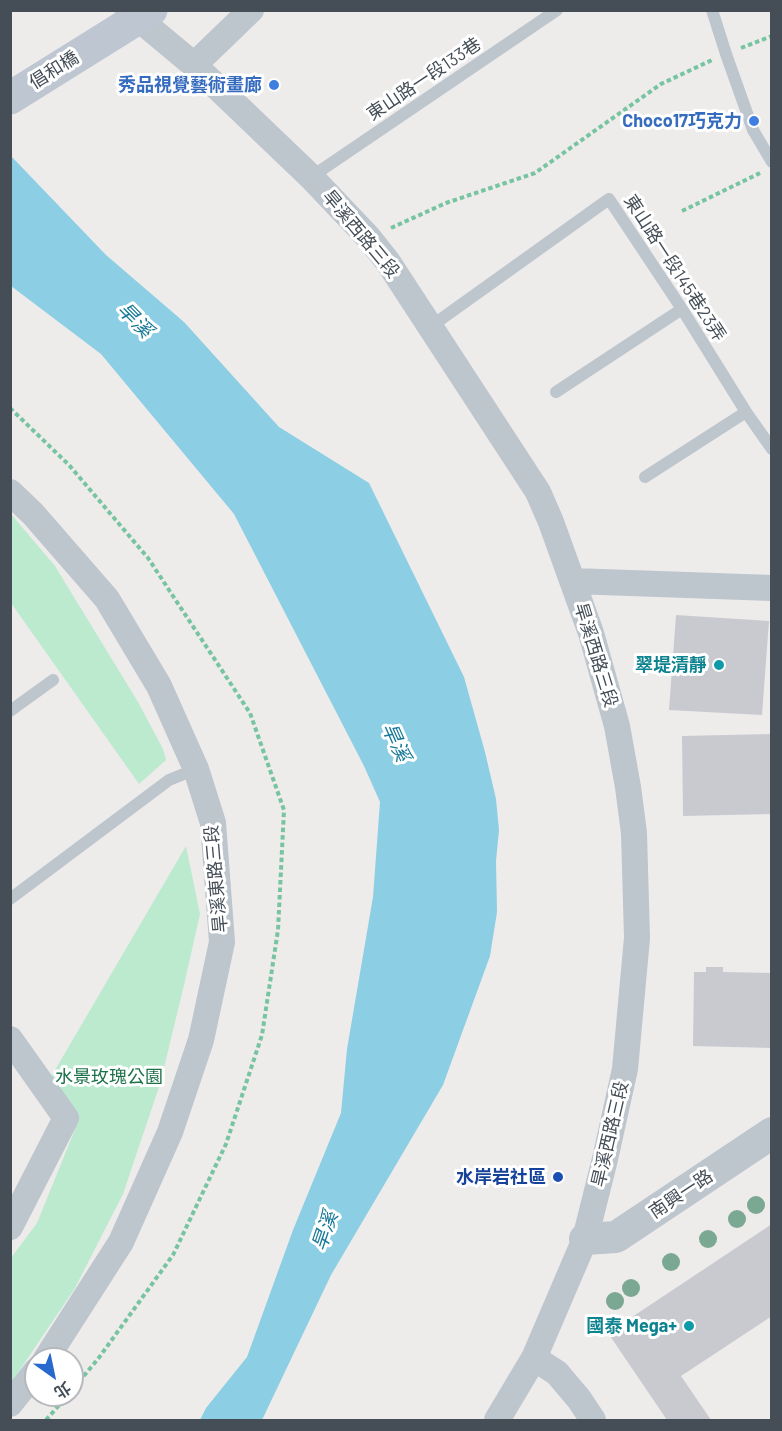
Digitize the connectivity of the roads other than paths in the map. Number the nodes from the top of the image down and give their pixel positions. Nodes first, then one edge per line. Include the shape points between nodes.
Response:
1 (251, 10) edge
2 (557, 10) edge
3 (712, 10) edge
4 (140, 13) edge
5 (194, 64) junction
6 (10, 98) edge
7 (771, 162) edge
8 (311, 177) junction
9 (682, 309) junction
10 (430, 327) junction
11 (556, 392) dead end
12 (746, 412) junction
13 (771, 449) edge
14 (645, 477) dead end
15 (10, 492) edge
16 (573, 581) junction
17 (771, 588) edge
18 (53, 680) dead end
19 (10, 711) edge
20 (196, 770) junction
21 (10, 899) edge
22 (10, 1040) edge
23 (771, 1133) edge
24 (10, 1227) edge
25 (585, 1239) junction
26 (53, 1347) edge
27 (534, 1359) junction
28 (24, 1386) edge
29 (10, 1404) edge
30 (497, 1420) edge
31 (593, 1420) edge

1 - 5 street
2 - 8 lane, 東山路一段133巷
3 - 7 lane via 753,130
4 - 5 street, 旱溪西路三段
4 - 6 main road, 倡和橋
5 - 8 street, 旱溪西路三段
8 - 10 street, 旱溪西路三段 via 369,238
9 - 10 lane, 東山路一段145巷23弄 via 609,199
9 - 11 lane
9 - 12 lane, 東山路一段145巷23弄
10 - 16 street, 旱溪西路三段 via 538,492
12 - 13 lane, 東山路一段145巷23弄
12 - 14 lane
15 - 20 street, 旱溪東路三段 via 107,599 159,686
16 - 17 street
16 - 25 street, 旱溪西路三段 via 607,686 628,787 634,833 637,938 625,1069
18 - 19 lane
20 - 21 lane via 169,780
20 - 26 street, 旱溪東路三段 via 213,823 222,942 201,1040 170,1132 122,1242
22 - 24 street via 66,1118
23 - 25 street, 南興一路 via 616,1237
25 - 27 street, 旱溪西路三段
27 - 30 street, 旱溪西路三段
27 - 31 street via 556,1373
28 - 29 street

